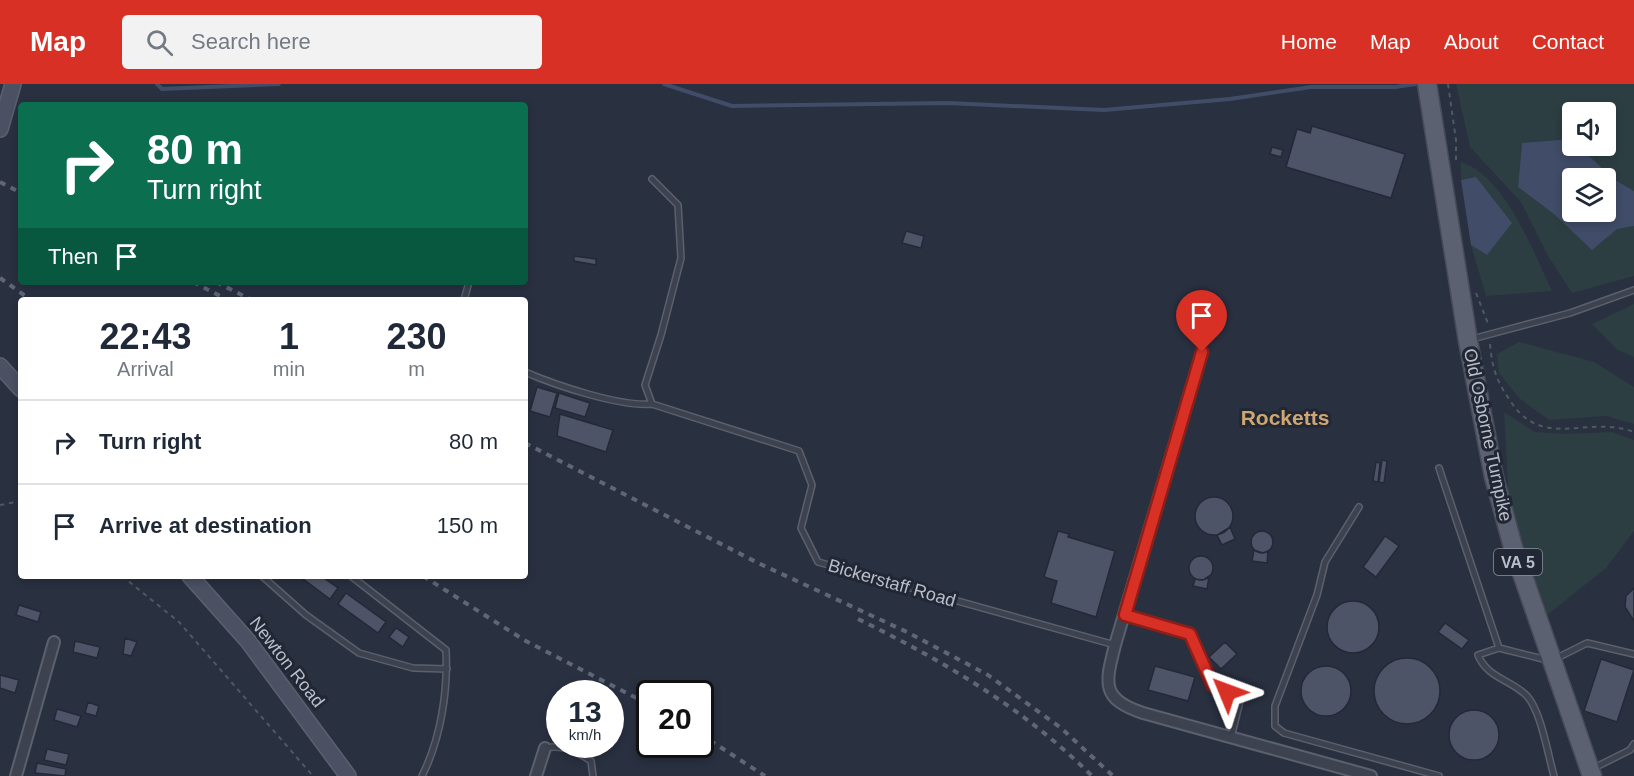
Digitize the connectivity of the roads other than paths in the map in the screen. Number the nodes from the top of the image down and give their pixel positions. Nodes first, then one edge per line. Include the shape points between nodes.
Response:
1 (13, 84) edge
2 (1427, 84) edge
3 (2, 124) edge
4 (0, 142) edge
5 (652, 179) dead end
6 (1634, 290) edge
7 (1468, 341) junction
8 (1202, 352) dead end
9 (0, 366) edge
10 (528, 373) edge
11 (18, 386) edge
12 (652, 404) junction
13 (1439, 468) dead end
14 (1359, 507) dead end
15 (193, 579) edge
16 (265, 579) edge
17 (355, 579) edge
18 (1125, 615) junction
19 (54, 642) dead end
20 (1115, 645) junction
21 (1498, 648) junction
22 (1634, 654) edge
23 (1551, 661) junction
24 (447, 669) junction
25 (1231, 738) junction
26 (1634, 744) edge
27 (545, 748) joint
28 (1591, 773) edge
29 (15, 776) edge
30 (348, 776) edge
31 (422, 776) edge
32 (536, 776) edge
33 (593, 776) edge
34 (1371, 776) edge
35 (1440, 776) edge
36 (1554, 776) edge

1 - 3 street
2 - 7 main road, Old Osborne Turnpike / VA 5
3 - 4 street
5 - 12 lane via 678,205 681,258 645,385
6 - 7 lane via 1570,313
7 - 23 main road, Old Osborne Turnpike / VA 5 via 1505,522
8 - 18 street
9 - 11 street
10 - 12 lane via 623,402
12 - 20 lane, Bickerstaff Road via 799,451 812,485 801,528 818,562
13 - 21 lane
14 - 35 lane via 1325,562 1317,595 1275,706 1275,726 1284,733
15 - 30 street, Newton Road via 248,641
16 - 24 lane via 306,615 360,653 413,668
17 - 24 lane via 446,650
18 - 20 street
18 - 25 lane via 1190,634 1213,686 1241,697
19 - 29 street
20 - 25 street via 1108,682 1115,701
21 - 23 lane
21 - 36 lane via 1478,655 1483,667 1529,698
22 - 23 lane via 1587,643
23 - 28 main road, Old Osborne Turnpike / VA 5
24 - 31 lane via 442,716
25 - 34 street
26 - 28 lane
27 - 32 street
27 - 33 lane via 558,746 577,752 591,761

